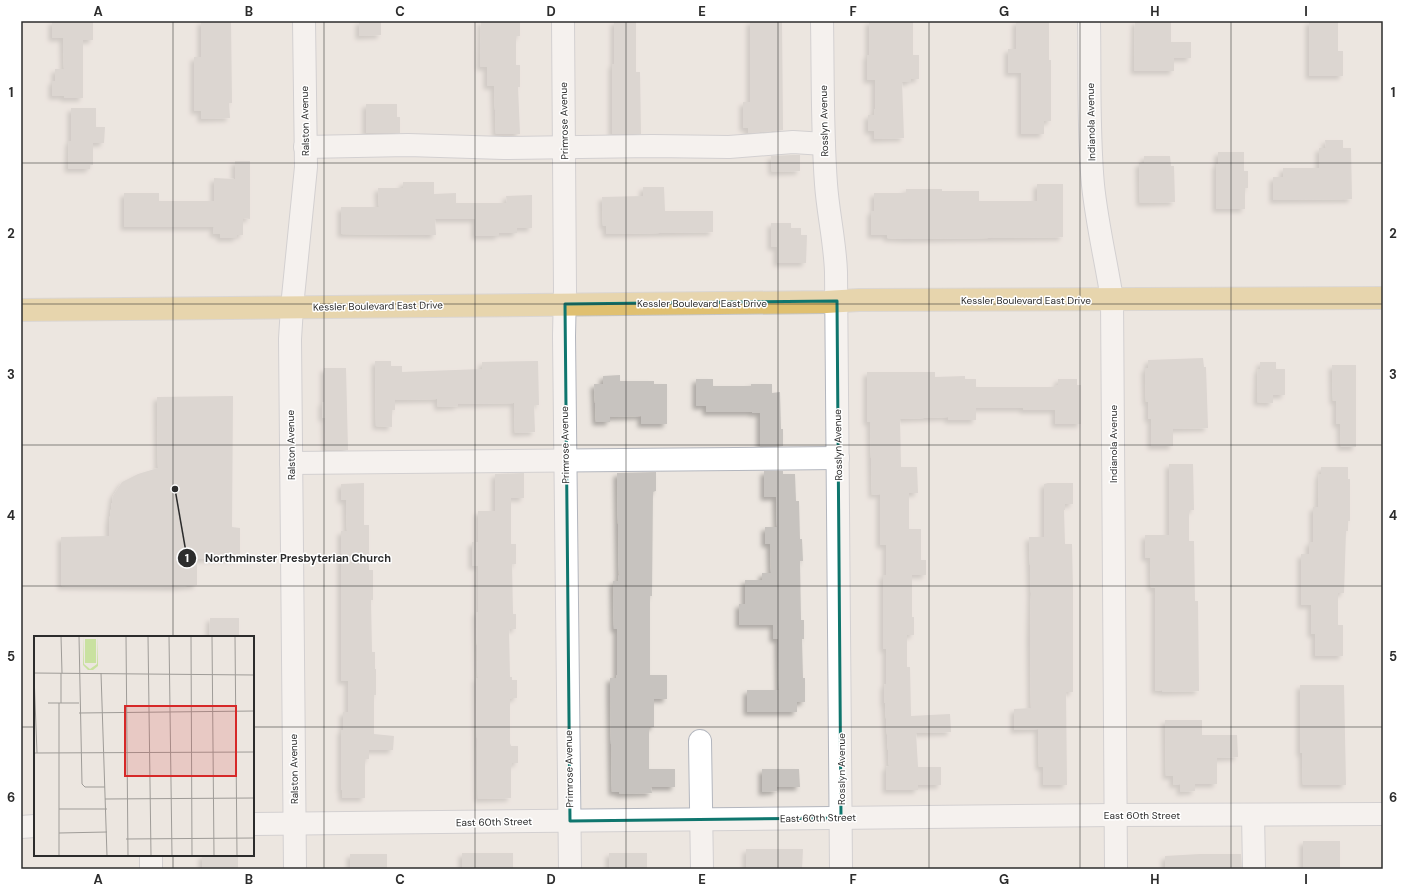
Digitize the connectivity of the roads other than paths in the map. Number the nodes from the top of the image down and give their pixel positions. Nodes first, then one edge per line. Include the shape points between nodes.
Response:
1 (304, 21) edge
2 (563, 21) edge
3 (822, 21) edge
4 (1089, 21) edge
5 (824, 144) junction
6 (305, 147) junction
7 (564, 148) junction
8 (1383, 298) edge
9 (1112, 300) junction
10 (836, 301) junction
11 (564, 304) junction
12 (292, 307) junction
13 (21, 310) edge
14 (838, 458) junction
15 (565, 461) junction
16 (291, 463) junction
17 (700, 741) dead end
18 (1383, 814) edge
19 (1116, 815) junction
20 (1253, 815) junction
21 (841, 818) junction
22 (701, 820) junction
23 (570, 821) junction
24 (254, 824) edge
25 (295, 824) junction
26 (34, 826) edge
27 (21, 827) edge
28 (151, 856) edge
29 (151, 869) edge
30 (295, 869) edge
31 (570, 869) edge
32 (702, 869) edge
33 (841, 869) edge
34 (1116, 869) edge
35 (1254, 869) edge

1 - 6 street, Ralston Avenue
2 - 7 street, Primrose Avenue
3 - 5 street, Rosslyn Avenue
4 - 9 street, Indianola Avenue via 1093,182
5 - 7 street via 794,142 729,147
5 - 10 street, Rosslyn Avenue via 827,195 836,259
6 - 7 street via 408,145
6 - 12 street, Ralston Avenue via 306,167
7 - 11 street, Primrose Avenue
8 - 9 main road, Kessler Boulevard East Drive
9 - 10 main road, Kessler Boulevard East Drive
9 - 19 street, Indianola Avenue
10 - 11 main road, Kessler Boulevard East Drive
10 - 14 street, Rosslyn Avenue
11 - 12 main road, Kessler Boulevard East Drive
11 - 15 street, Primrose Avenue
12 - 13 main road, Kessler Boulevard East Drive
12 - 16 street, Ralston Avenue
14 - 15 street
14 - 21 street, Rosslyn Avenue
15 - 16 street
15 - 23 street, Primrose Avenue
16 - 25 street, Ralston Avenue
17 - 22 street
18 - 20 street, East 60th Street
19 - 20 street, East 60th Street
19 - 21 street, East 60th Street
19 - 34 street, Indianola Avenue
20 - 35 street
21 - 22 street, East 60th Street
21 - 33 street, Rosslyn Avenue
22 - 23 street, East 60th Street
22 - 32 street
23 - 25 street, East 60th Street
23 - 31 street, Primrose Avenue
24 - 25 street, East 60th Street
25 - 30 street, Ralston Avenue
26 - 27 street
28 - 29 street

